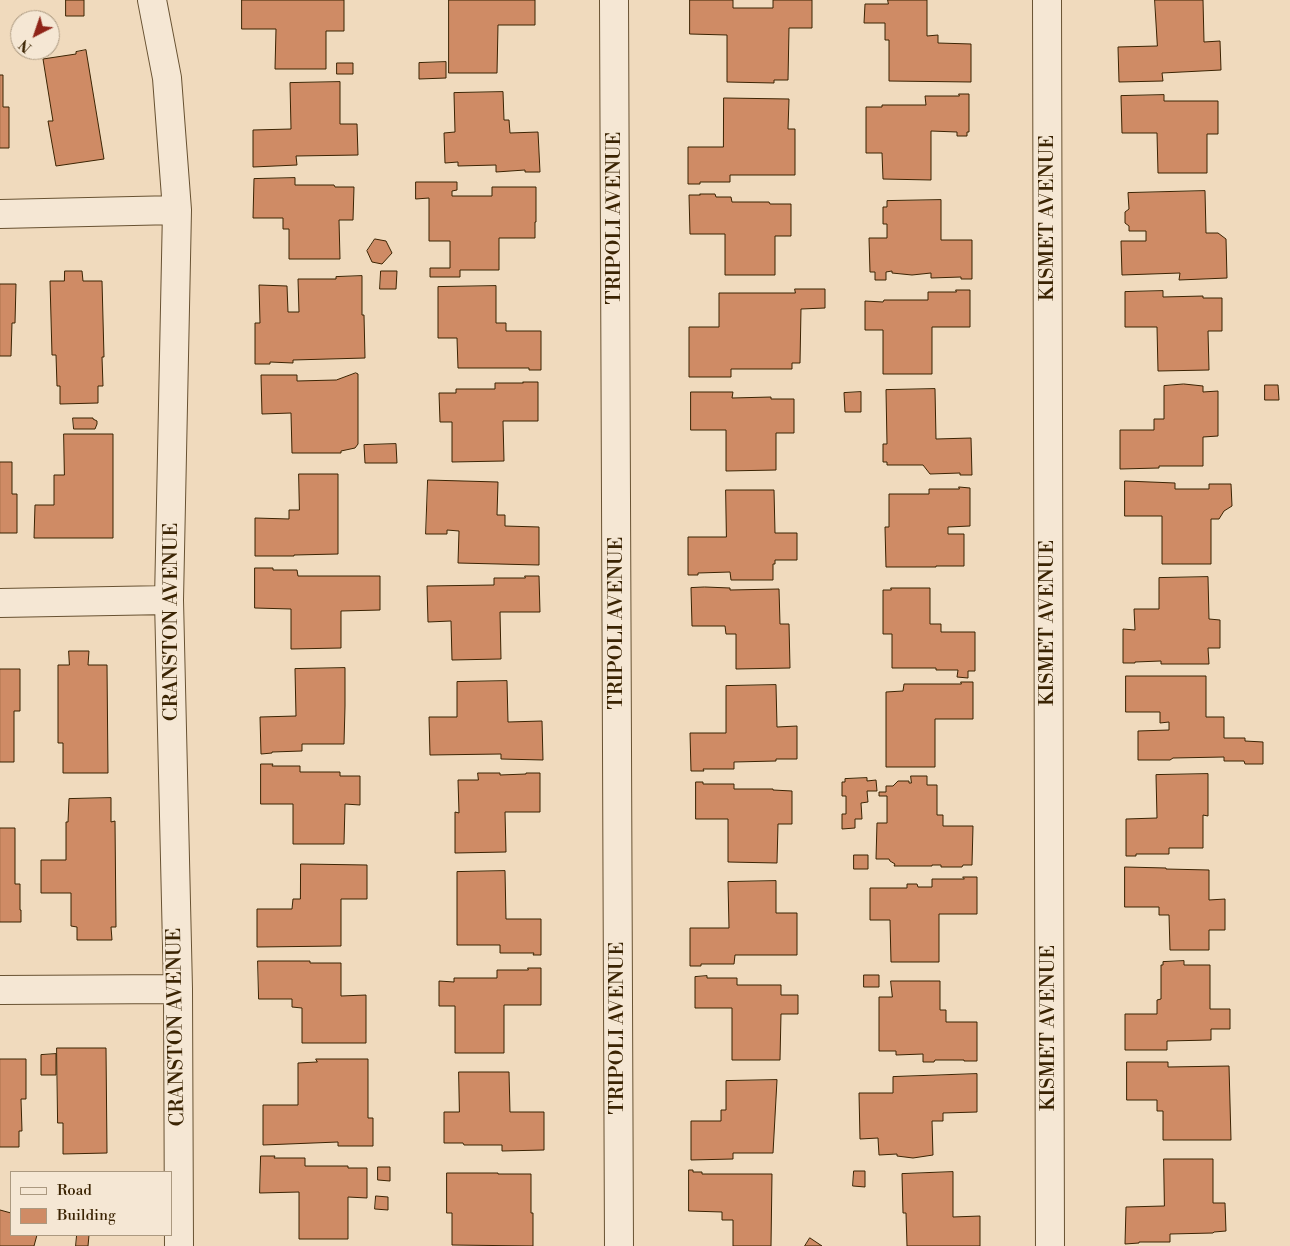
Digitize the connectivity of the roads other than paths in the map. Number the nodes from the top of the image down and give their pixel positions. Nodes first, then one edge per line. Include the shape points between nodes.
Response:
1 (152, 0) edge
2 (614, 0) edge
3 (1047, 0) edge
4 (177, 210) junction
5 (0, 214) edge
6 (169, 600) junction
7 (0, 603) edge
8 (178, 989) junction
9 (0, 990) edge
10 (179, 1246) edge
11 (619, 1246) edge
12 (1050, 1246) edge

1 - 4 street, CRANSTON AVENUE via 167,78
2 - 11 street, TRIPOLI AVENUE
3 - 12 street, KISMET AVENUE
4 - 5 street
4 - 6 street, CRANSTON AVENUE
6 - 7 street
6 - 8 street, CRANSTON AVENUE
8 - 9 street
8 - 10 street, CRANSTON AVENUE

